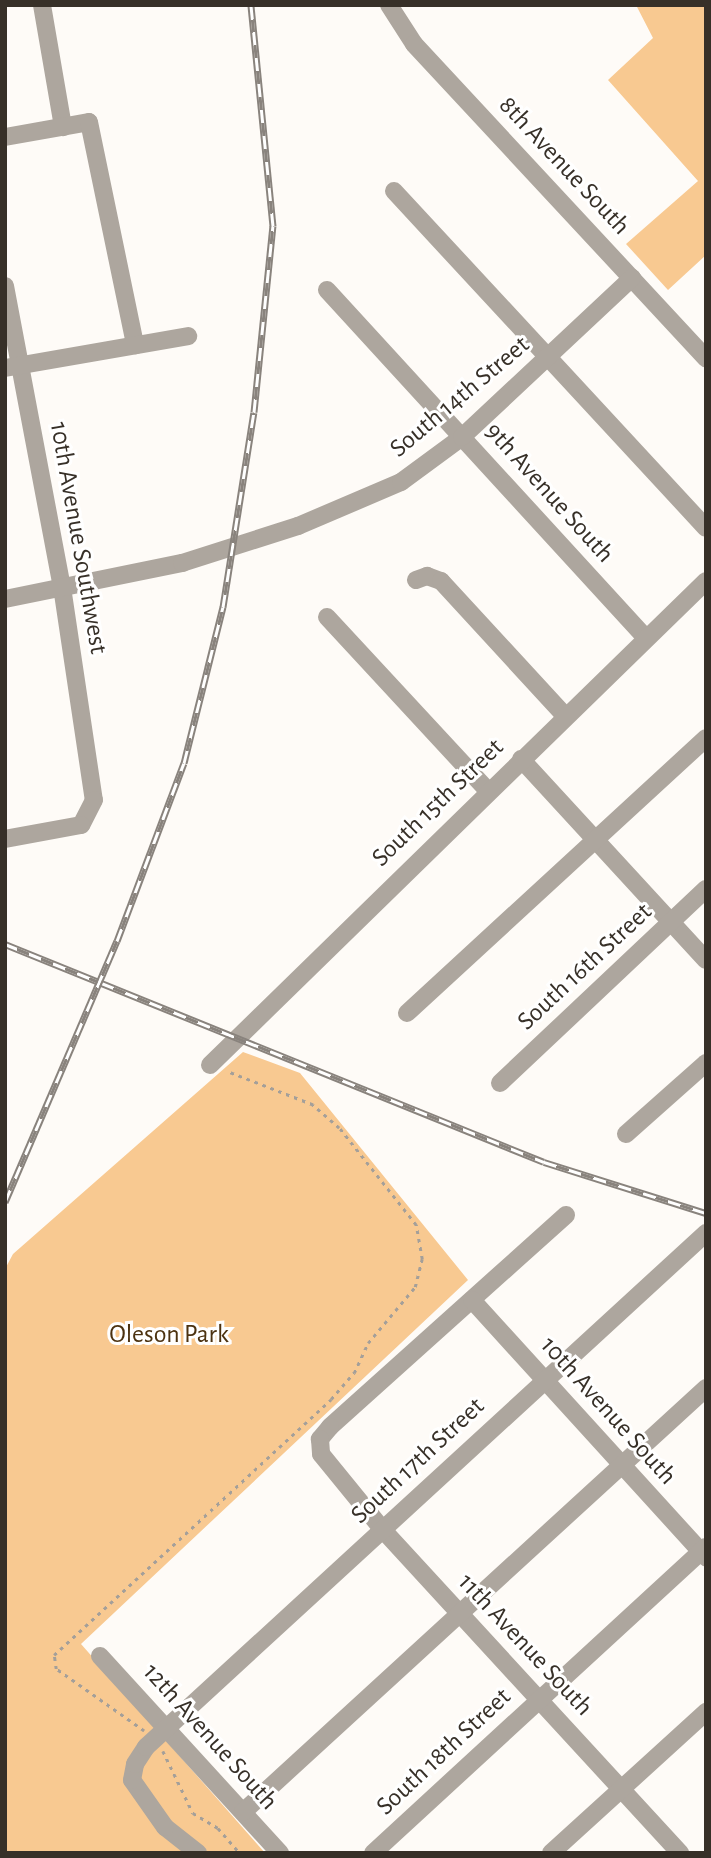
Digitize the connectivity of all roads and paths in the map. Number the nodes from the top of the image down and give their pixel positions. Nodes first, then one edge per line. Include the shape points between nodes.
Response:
1 (42, 5) edge
2 (389, 5) edge
3 (63, 127) junction
4 (5, 137) edge
5 (394, 191) dead end
6 (632, 278) junction
7 (5, 286) edge
8 (327, 290) dead end
9 (188, 336) dead end
10 (135, 345) junction
11 (706, 358) edge
12 (546, 359) junction
13 (13, 367) edge
14 (462, 437) junction
15 (706, 528) edge
16 (416, 580) dead end
17 (706, 581) edge
18 (62, 587) junction
19 (5, 599) edge
20 (327, 617) dead end
21 (646, 638) junction
22 (565, 716) junction
23 (706, 738) edge
24 (521, 759) junction
25 (488, 791) junction
26 (5, 839) edge
27 (596, 841) junction
28 (706, 889) edge
29 (671, 922) junction
30 (706, 960) edge
31 (407, 1013) dead end
32 (706, 1063) edge
33 (209, 1065) joint
34 (500, 1083) dead end
35 (626, 1134) dead end
36 (566, 1215) dead end
37 (706, 1233) edge
38 (472, 1300) junction
39 (545, 1381) junction
40 (706, 1388) edge
41 (622, 1465) junction
42 (383, 1530) junction
43 (704, 1552) edge
44 (459, 1613) junction
45 (100, 1656) dead end
46 (539, 1700) junction
47 (706, 1712) edge
48 (160, 1735) junction
49 (621, 1789) junction
50 (243, 1812) junction
51 (198, 1853) edge
52 (240, 1853) edge
53 (281, 1853) edge
54 (373, 1853) edge
55 (551, 1853) edge
56 (680, 1853) edge

1 - 3 street
2 - 6 street, 8th Avenue South via 414,44
3 - 4 street
3 - 10 street via 89,122
5 - 12 street
6 - 11 street, 8th Avenue South
6 - 12 street, South 14th Street
7 - 13 street, 10th Avenue Southwest
8 - 14 street, 9th Avenue South
9 - 10 street
10 - 13 street
12 - 14 street, South 14th Street
12 - 15 street
13 - 18 street, 10th Avenue Southwest
14 - 18 street, South 14th Street via 401,482 356,502 182,564
14 - 21 street, 9th Avenue South
16 - 22 street via 427,576 441,581
17 - 21 street, South 15th Street
18 - 19 street, South 14th Street
18 - 26 street, 10th Avenue Southwest via 94,800 81,825
20 - 25 street
21 - 22 street, South 15th Street
22 - 24 street, South 15th Street
23 - 27 street
24 - 25 street, South 15th Street
24 - 27 street
25 - 33 street, South 15th Street
27 - 29 street
27 - 31 street
28 - 29 street, South 16th Street
29 - 30 street
29 - 34 street, South 16th Street
32 - 35 street
33 - 48 path via 313,1105 339,1128 416,1225 422,1259 415,1287 368,1343 354,1373 331,1399 54,1655 56,1669
36 - 38 street, 11th Avenue South
37 - 39 street, South 17th Street
38 - 39 street, 10th Avenue South
38 - 42 street, 11th Avenue South via 320,1439 320,1454
39 - 41 street, 10th Avenue South
39 - 42 street, South 17th Street
40 - 41 street
41 - 43 street, 10th Avenue South
41 - 44 street
42 - 44 street, 11th Avenue South
42 - 48 street, South 17th Street
43 - 46 street, South 18th Street
44 - 46 street, 11th Avenue South
44 - 50 street
45 - 48 street, 12th Avenue South
46 - 49 street, 11th Avenue South
46 - 54 street, South 18th Street
47 - 49 street
48 - 50 street, 12th Avenue South
48 - 51 street, South 17th Street via 135,1764 132,1780 165,1827
48 - 52 path via 193,1813 218,1828
49 - 55 street
49 - 56 street, 11th Avenue South
50 - 53 street, 12th Avenue South

